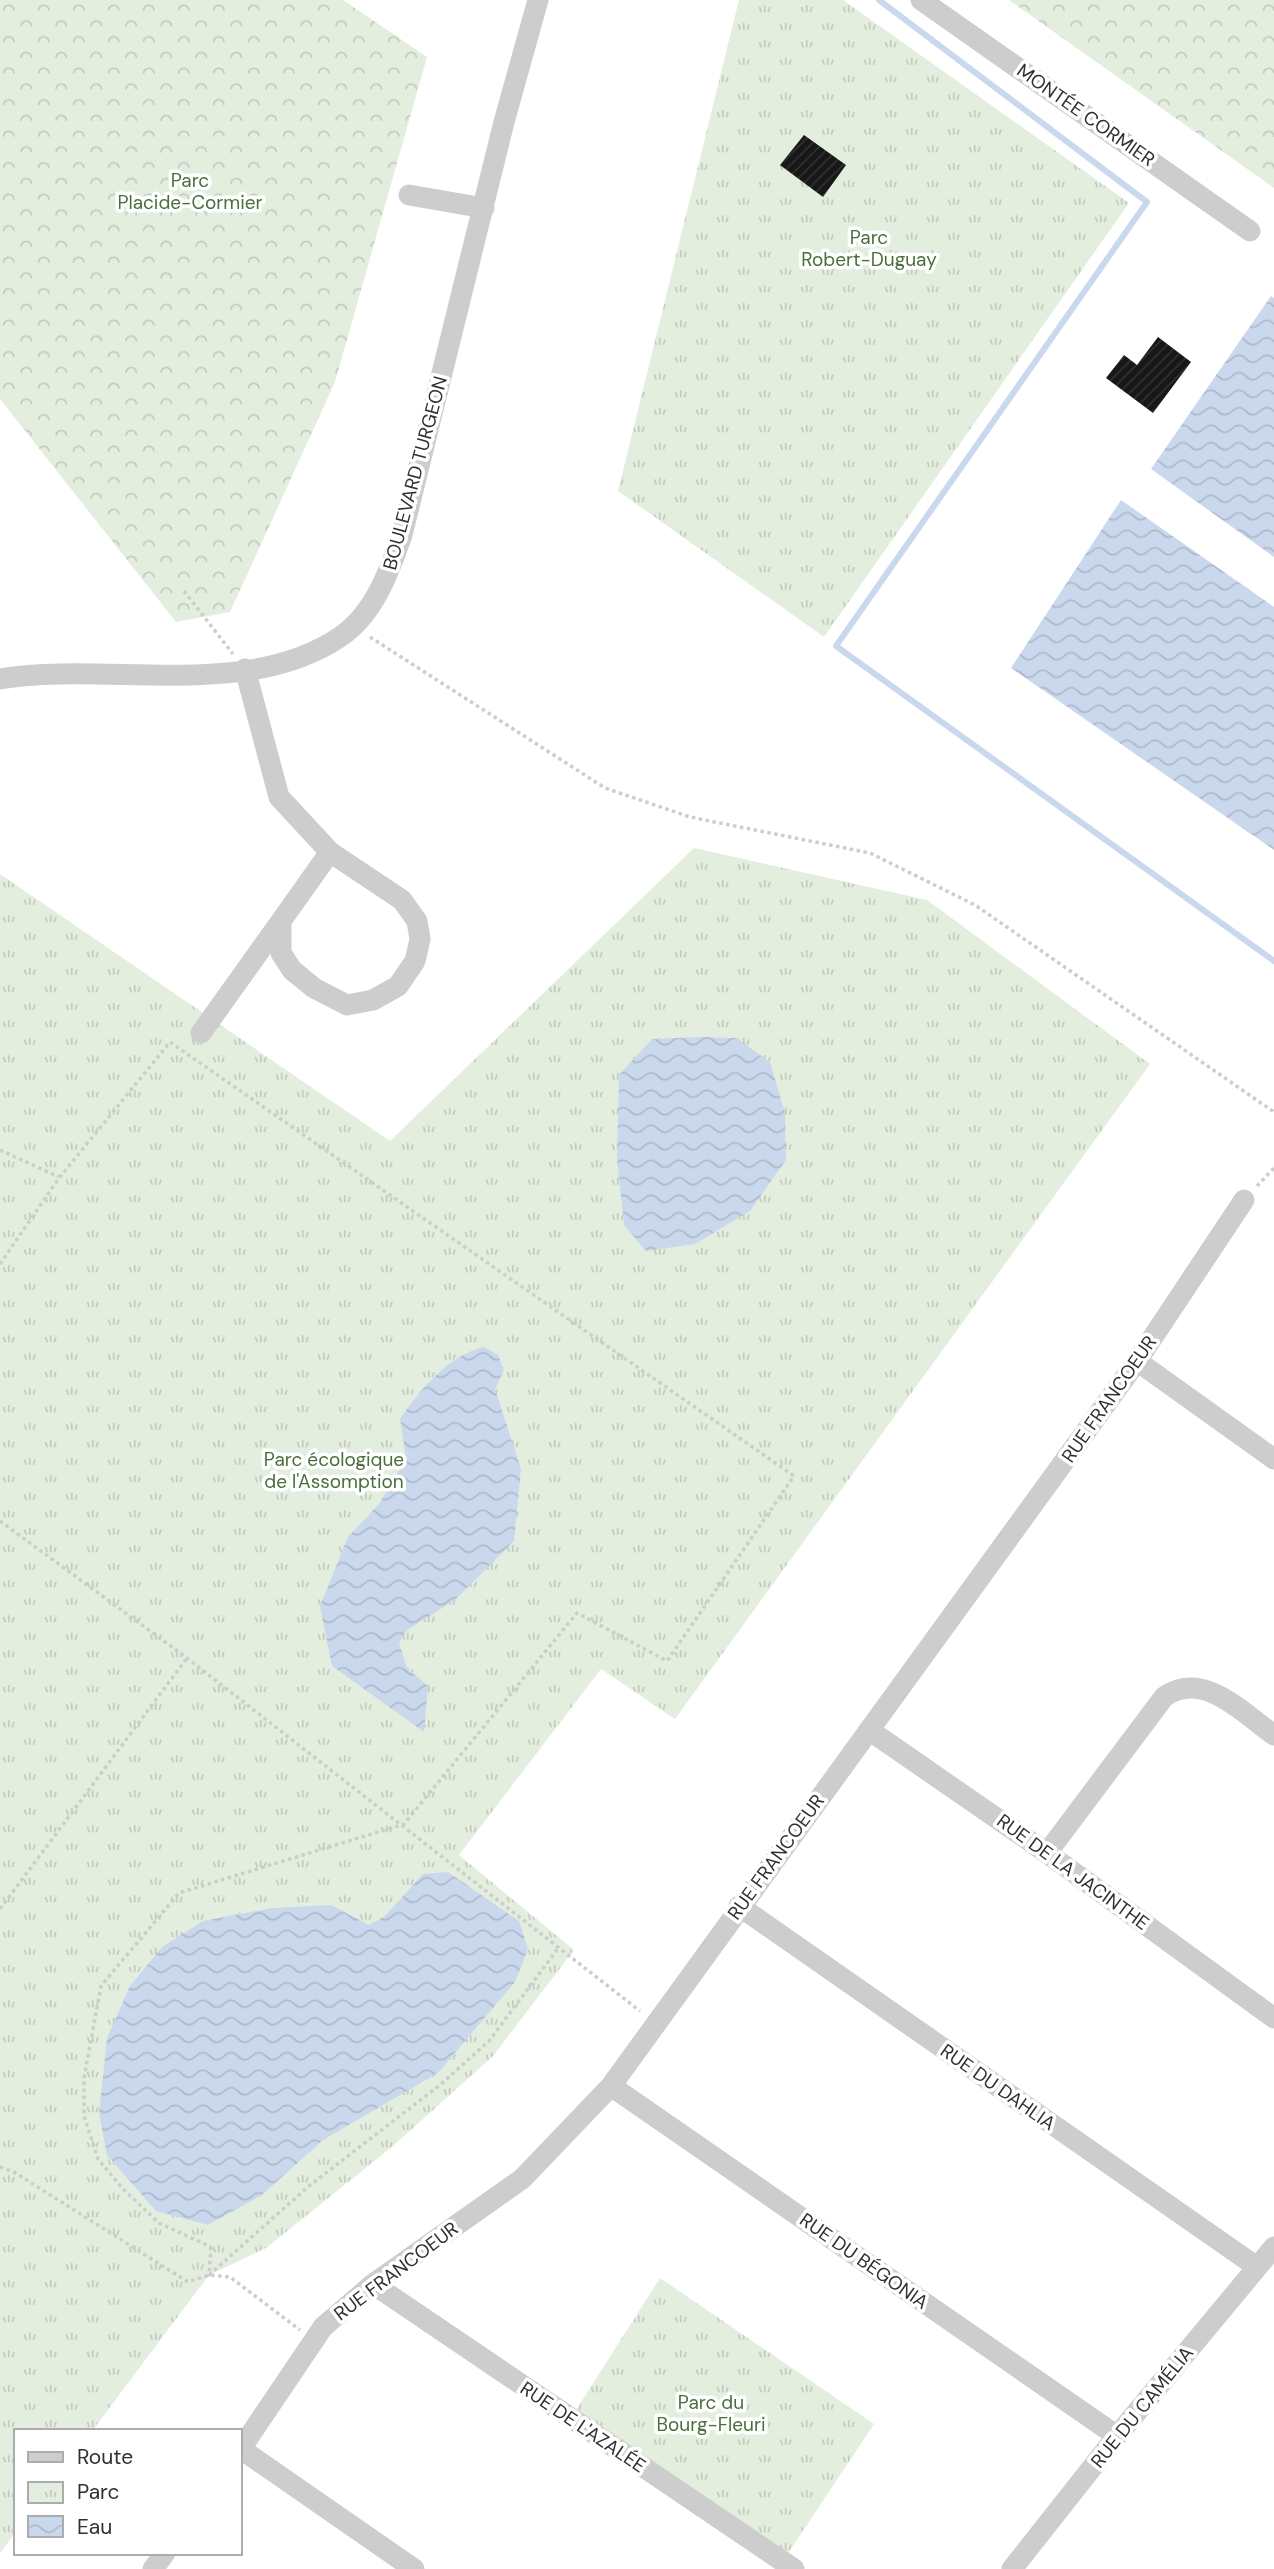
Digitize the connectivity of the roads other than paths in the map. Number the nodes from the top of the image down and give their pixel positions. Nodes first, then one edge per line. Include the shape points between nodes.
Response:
1 (538, 0) edge
2 (922, 0) edge
3 (409, 195) dead end
4 (484, 208) junction
5 (1250, 231) dead end
6 (245, 669) junction
7 (0, 679) edge
8 (330, 852) junction
9 (281, 921) junction
10 (201, 1033) dead end
11 (1244, 1200) dead end
12 (1137, 1361) junction
13 (1274, 1459) edge
14 (869, 1730) junction
15 (1274, 1735) edge
16 (1048, 1853) junction
17 (739, 1906) junction
18 (1274, 2018) edge
19 (611, 2085) junction
20 (1274, 2247) edge
21 (1256, 2267) junction
22 (373, 2284) junction
23 (1117, 2436) junction
24 (242, 2446) edge
25 (242, 2450) edge
26 (414, 2569) edge
27 (794, 2569) edge
28 (1012, 2569) edge

1 - 4 street, BOULEVARD TURGEON
2 - 5 street, MONTÉE CORMIER
3 - 4 street
4 - 6 street, BOULEVARD TURGEON via 402,535 386,580 340,637 289,662
6 - 7 street, BOULEVARD TURGEON
6 - 8 street via 279,797
8 - 9 street
8 - 9 street via 402,901 417,921 420,939 415,961 398,986 373,1000 347,1005 314,988 292,970 281,953
9 - 10 street
11 - 12 street, RUE FRANCOEUR
12 - 13 street
12 - 14 street, RUE FRANCOEUR
14 - 16 street, RUE DE LA JACINTHE
14 - 17 street, RUE FRANCOEUR
15 - 16 street via 1210,1690 1176,1688 1164,1697
16 - 18 street, RUE DE LA JACINTHE
17 - 19 street, RUE FRANCOEUR
17 - 21 street, RUE DU DAHLIA
19 - 22 street, RUE FRANCOEUR via 522,2179
19 - 23 street, RUE DU BÉGONIA
20 - 21 street, RUE DU CAMÉLIA
21 - 23 street, RUE DU CAMÉLIA
22 - 24 street, RUE FRANCOEUR via 323,2327
22 - 27 street, RUE DE L'AZALÉE
23 - 28 street, RUE DU CAMÉLIA
25 - 26 street

